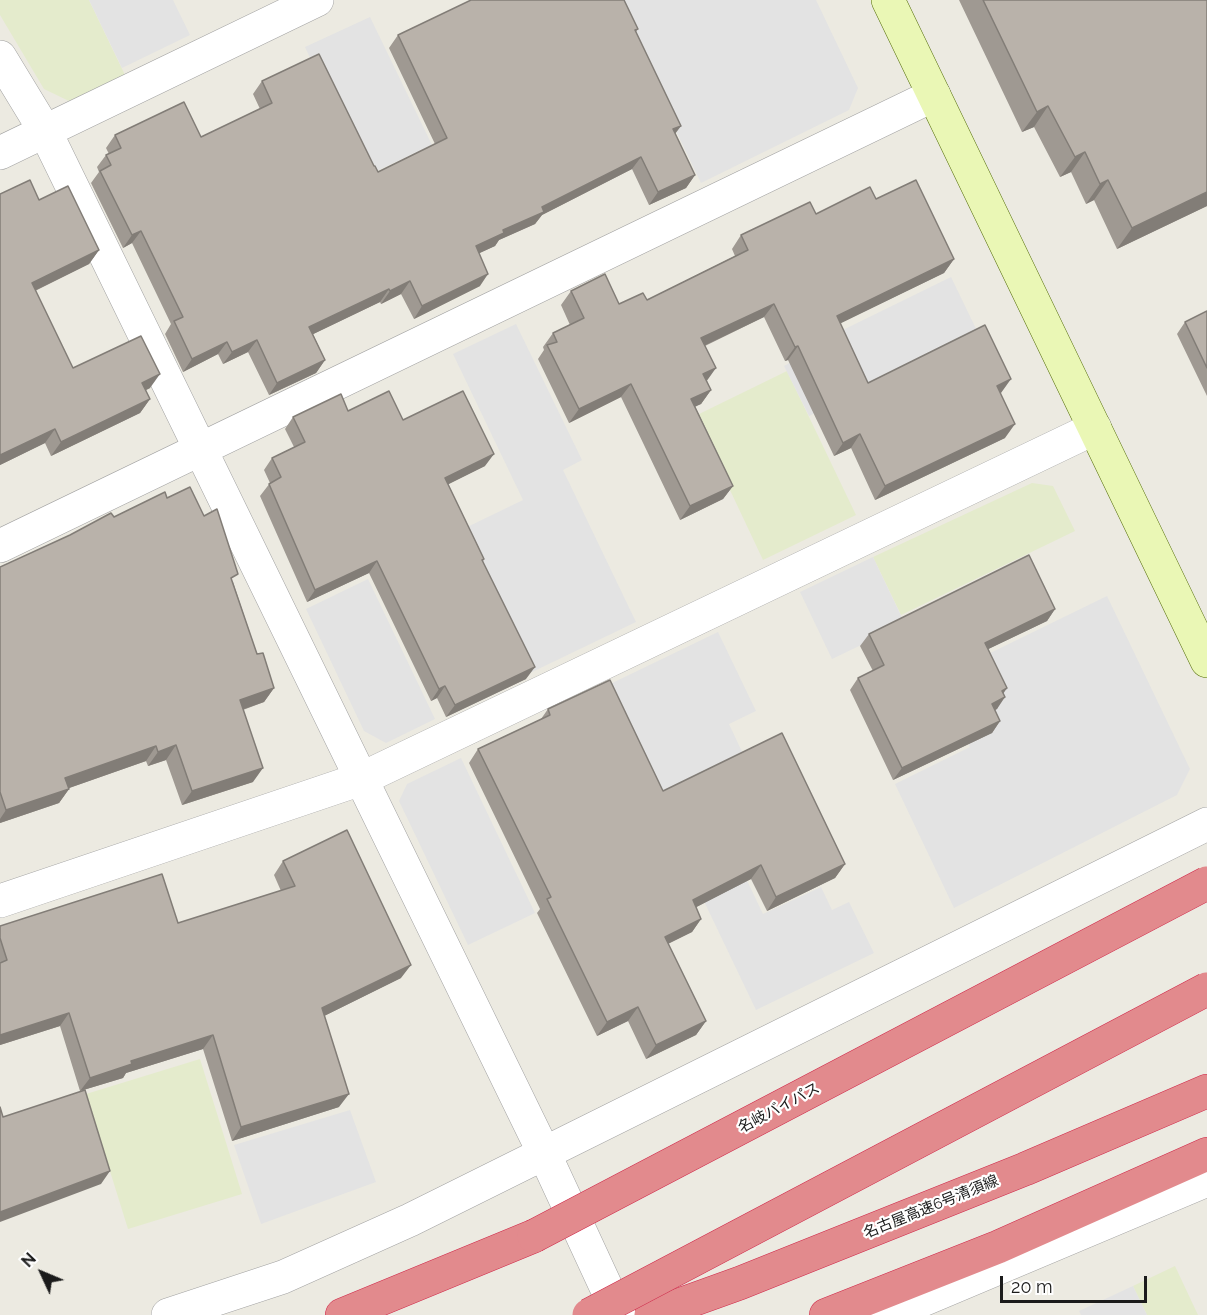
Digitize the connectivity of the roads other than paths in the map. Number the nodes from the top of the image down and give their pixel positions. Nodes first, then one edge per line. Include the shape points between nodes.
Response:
1 (317, 0) edge
2 (888, 0) edge
3 (0, 57) edge
4 (934, 95) junction
5 (45, 131) junction
6 (0, 153) edge
7 (1095, 428) junction
8 (201, 449) junction
9 (0, 546) edge
10 (1207, 662) edge
11 (361, 779) junction
12 (1207, 824) edge
13 (1207, 883) edge
14 (0, 901) edge
15 (1207, 989) edge
16 (1207, 1091) edge
17 (544, 1153) junction
18 (1207, 1154) edge
19 (1207, 1180) edge
20 (168, 1315) edge
21 (342, 1315) edge
22 (589, 1315) edge
23 (619, 1315) edge
24 (651, 1315) edge
25 (826, 1315) edge
26 (887, 1315) edge

1 - 5 street
2 - 4 street
3 - 5 street
4 - 7 street
4 - 8 street
5 - 6 street
5 - 8 street
7 - 10 street
7 - 11 street
8 - 9 street
8 - 11 street
11 - 14 street
11 - 17 street
12 - 17 street
13 - 21 highway, 名岐バイパス, bridge via 534,1236
15 - 22 highway, bridge
16 - 24 highway, 名古屋高速6号清須線 via 1003,1178
17 - 20 street via 410,1220 283,1277
17 - 23 street
18 - 25 highway via 998,1247
19 - 26 street

